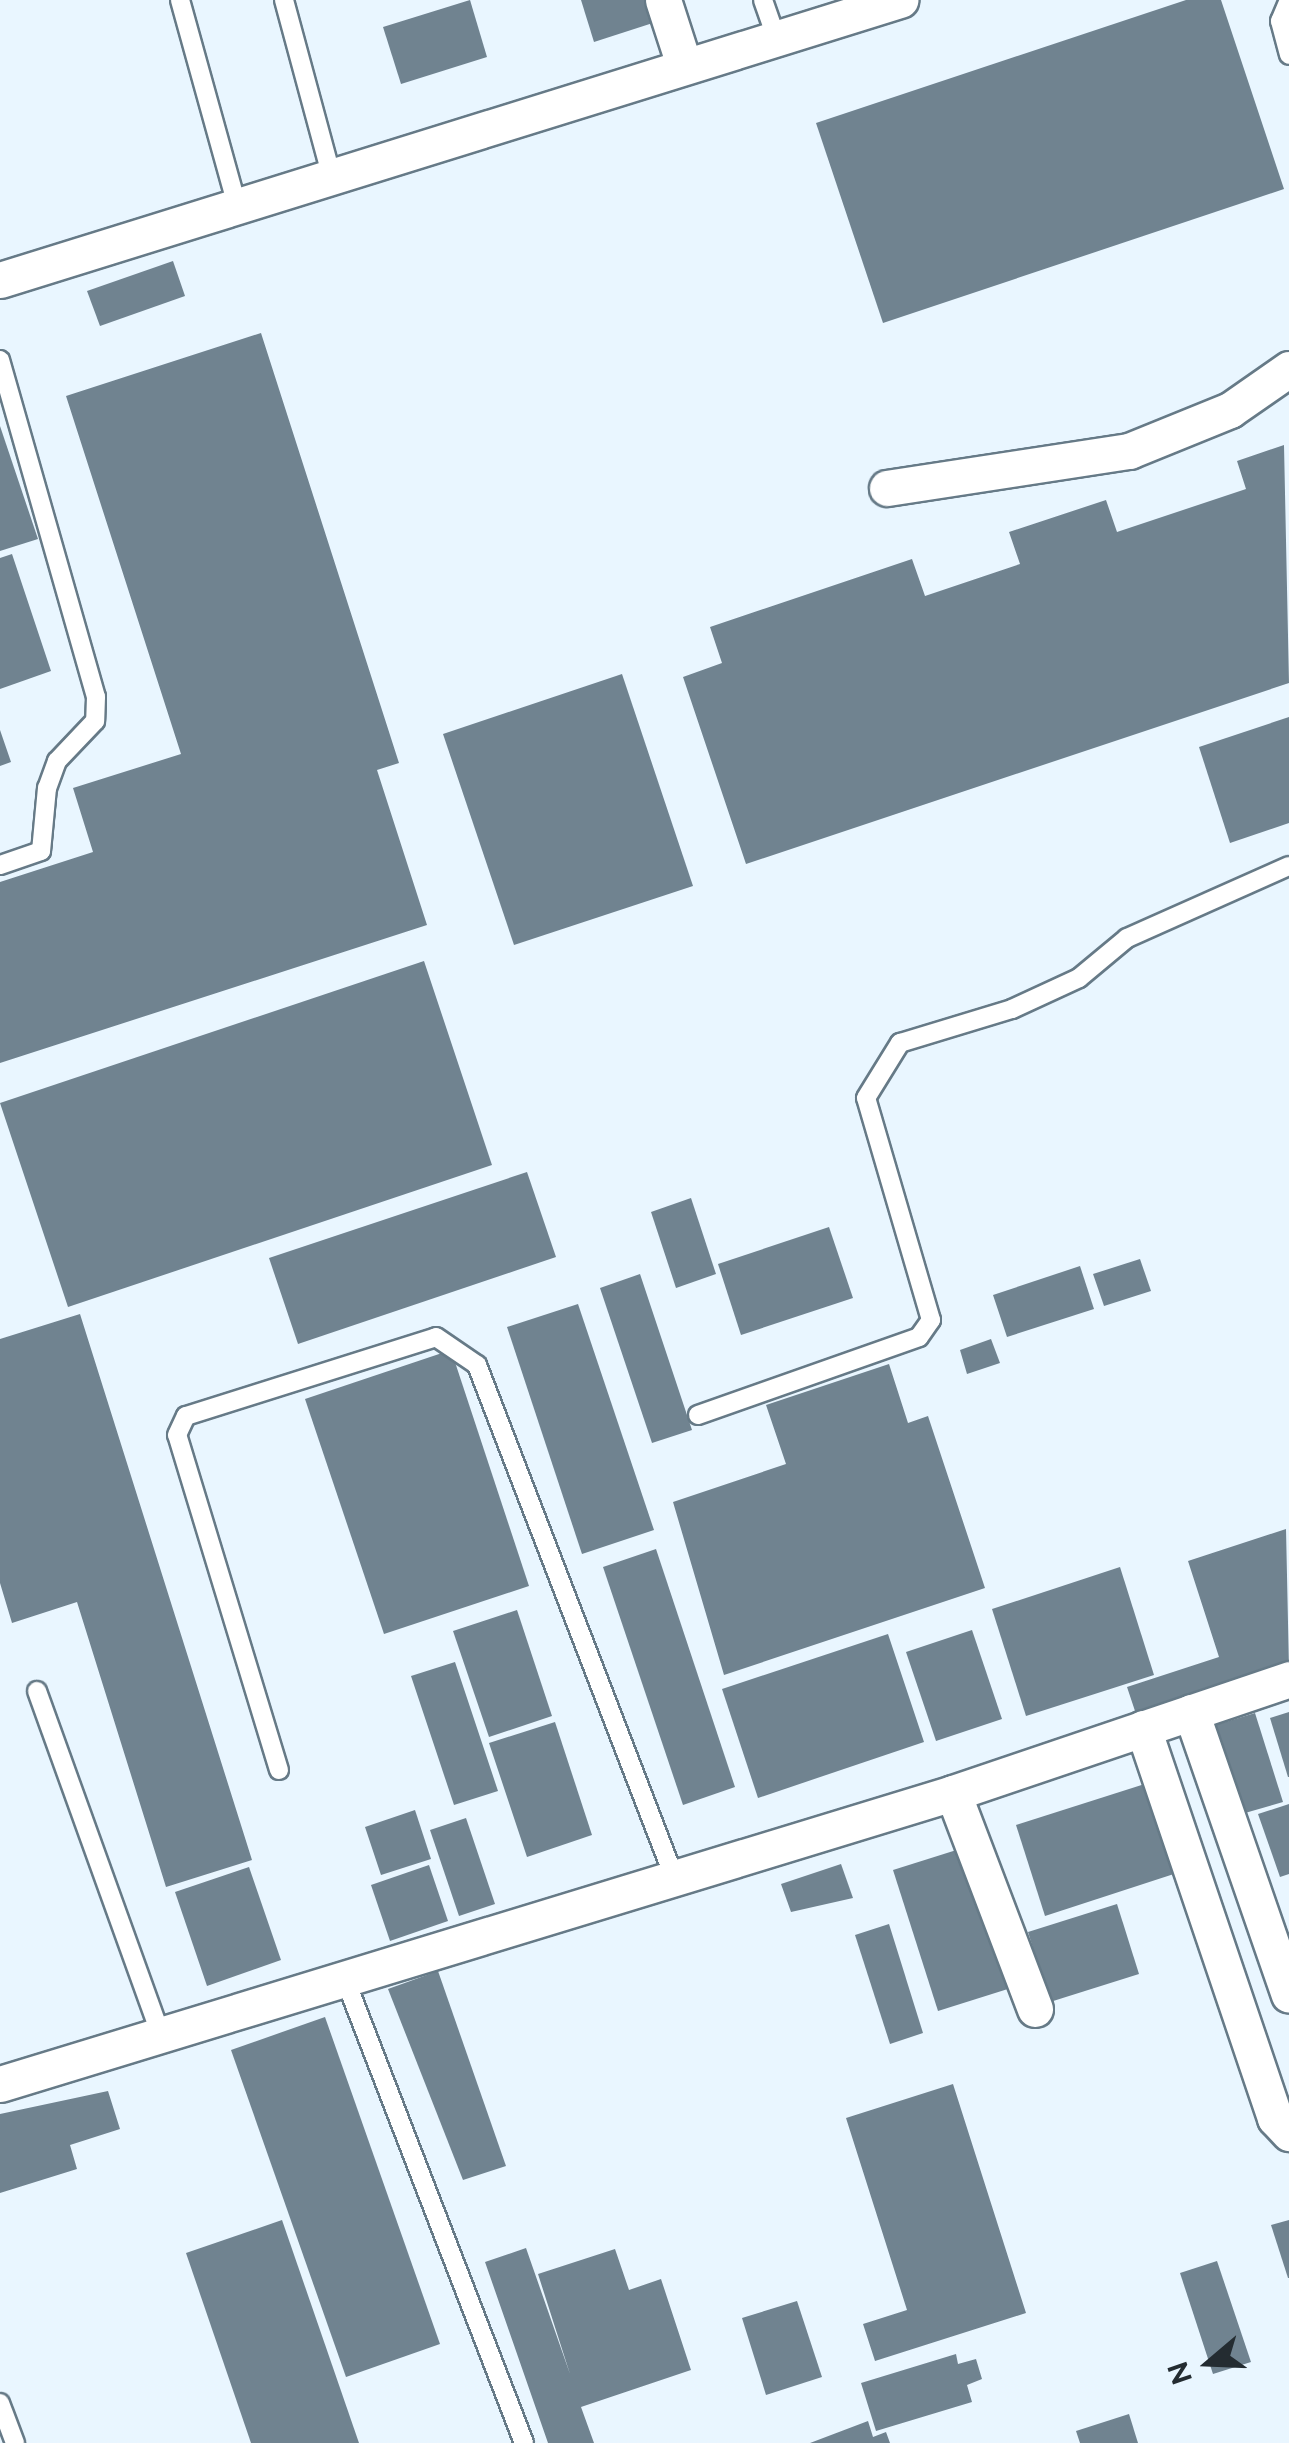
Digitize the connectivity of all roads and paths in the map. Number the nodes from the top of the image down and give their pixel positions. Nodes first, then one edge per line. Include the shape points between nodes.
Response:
1 (180, 0) edge
2 (284, 0) edge
3 (663, 0) edge
4 (763, 0) edge
5 (900, 0) edge
6 (1289, 0) edge
7 (777, 40) junction
8 (1289, 54) edge
9 (684, 65) junction
10 (330, 171) junction
11 (236, 202) junction
12 (0, 280) edge
13 (0, 360) edge
14 (1289, 368) edge
15 (887, 488) dead end
16 (0, 865) edge
17 (1289, 866) edge
18 (698, 1415) dead end
19 (1289, 1678) edge
20 (37, 1691) dead end
21 (1191, 1712) junction
22 (1143, 1728) junction
23 (279, 1770) dead end
24 (953, 1793) junction
25 (674, 1877) junction
26 (345, 1979) junction
27 (1289, 1995) edge
28 (1035, 2009) dead end
29 (160, 2033) junction
30 (0, 2084) edge
31 (1289, 2133) edge
32 (0, 2404) edge
33 (16, 2443) edge
34 (524, 2443) edge

1 - 11 lane
2 - 10 lane
3 - 9 street
4 - 7 lane
5 - 7 street
6 - 8 lane via 1280,21
7 - 9 street
9 - 10 street
10 - 11 street
11 - 12 street
13 - 16 lane via 96,697 95,721 57,761 47,788 40,851
14 - 15 street via 1230,410 1129,451
17 - 18 lane via 1127,938 1079,978 1012,1009 900,1043 866,1098 931,1320 919,1337
19 - 21 street
20 - 29 lane
21 - 22 street
21 - 27 street
22 - 24 street
22 - 31 street via 1275,2118
23 - 25 lane via 177,1435 186,1416 436,1337 477,1365
24 - 25 street
24 - 28 street
25 - 26 street
26 - 29 street
26 - 34 lane
29 - 30 street
32 - 33 lane

